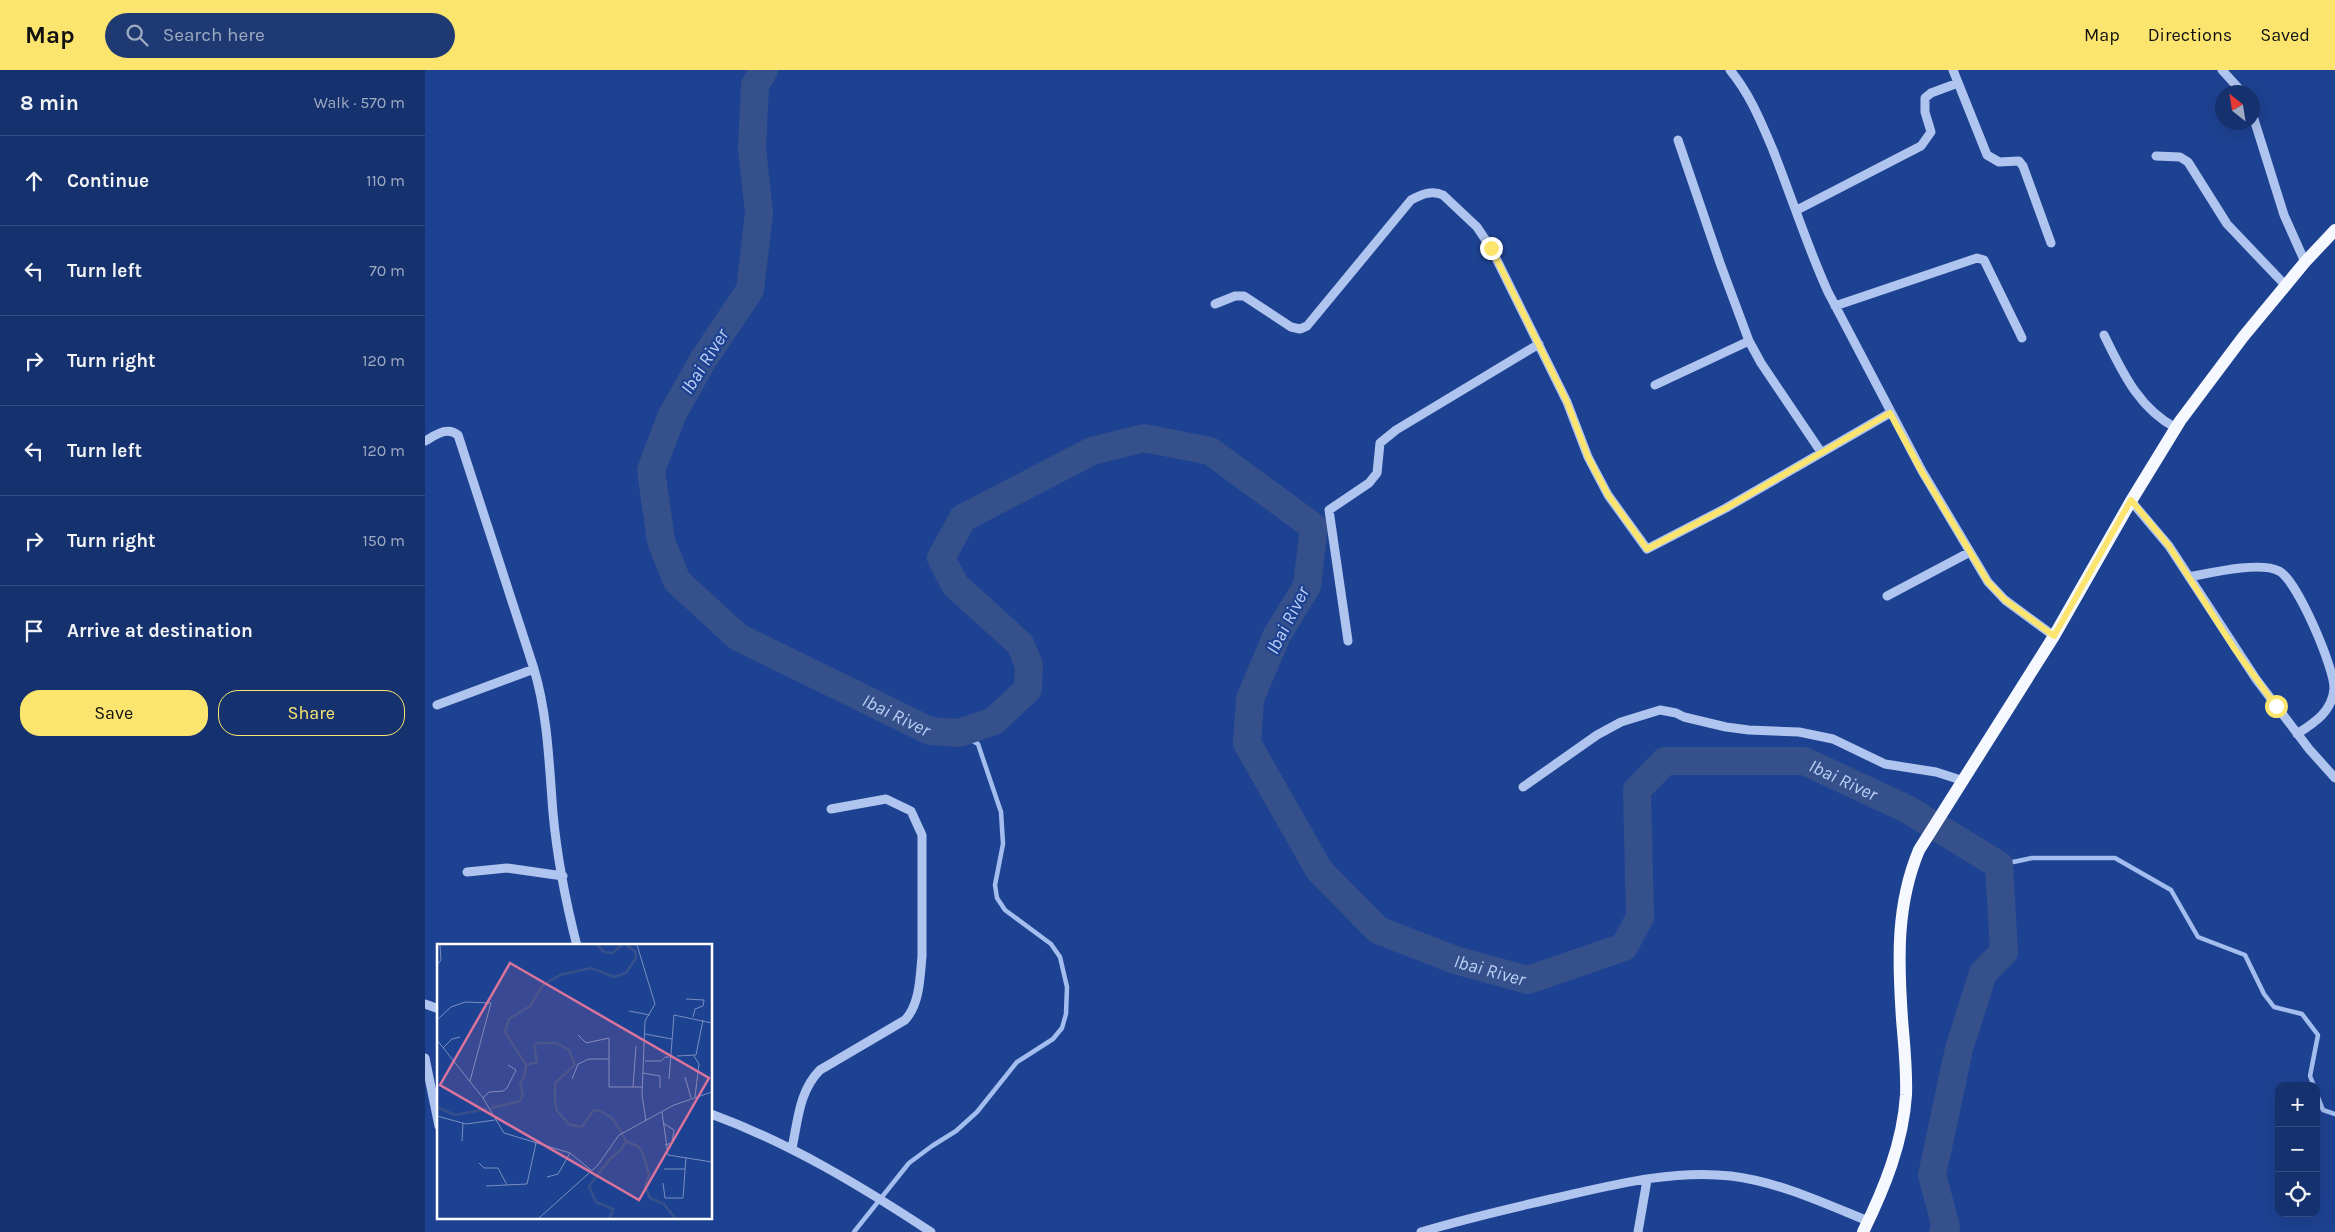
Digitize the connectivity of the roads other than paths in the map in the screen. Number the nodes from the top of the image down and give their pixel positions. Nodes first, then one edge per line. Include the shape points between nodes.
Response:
1 (1730, 70) edge
2 (1953, 70) edge
3 (2222, 70) edge
4 (1958, 83) junction
5 (2236, 85) edge
6 (2257, 130) edge
7 (1678, 140) dead end
8 (2156, 156) dead end
9 (1797, 210) junction
10 (2335, 230) edge
11 (2051, 243) dead end
12 (2305, 262) junction
13 (2286, 286) junction
14 (1215, 304) dead end
15 (1835, 306) junction
16 (2104, 335) dead end
17 (2022, 338) dead end
18 (1749, 341) junction
19 (1539, 344) junction
20 (1655, 386) dead end
21 (1890, 413) junction
22 (2176, 428) junction
23 (425, 441) edge
24 (1821, 452) junction
25 (2131, 500) junction
26 (1970, 552) junction
27 (2189, 578) junction
28 (1887, 596) dead end
29 (2054, 636) junction
30 (1348, 641) dead end
31 (534, 669) junction
32 (437, 705) dead end
33 (2297, 734) junction
34 (2335, 778) edge
35 (1963, 781) junction
36 (1523, 787) dead end
37 (831, 808) dead end
38 (467, 872) dead end
39 (563, 876) junction
40 (577, 944) edge
41 (425, 1004) edge
42 (437, 1008) edge
43 (425, 1058) edge
44 (713, 1115) edge
45 (437, 1116) edge
46 (792, 1148) junction
47 (1647, 1180) junction
48 (1866, 1227) edge
49 (931, 1232) edge
50 (1421, 1232) edge
51 (1638, 1232) edge

1 - 9 street via 1755,108
2 - 4 street
3 - 5 street
4 - 9 street via 1925,98 1931,132 1921,146
4 - 11 street via 1987,155 1999,162 2019,161 2023,166
6 - 12 street via 2284,215
7 - 18 street
8 - 13 street via 2180,156 2187,162 2227,224
9 - 15 street via 1815,265
10 - 12 main road
12 - 13 main road
13 - 22 main road via 2233,350
14 - 19 street via 1244,296 1291,327 1300,329 1307,326 1411,200 1424,193 1437,192 1464,213 1491,248
15 - 17 street via 1977,258 1984,260
15 - 21 street
16 - 22 street via 2144,404 2162,421
18 - 20 street
18 - 24 street
19 - 24 street via 1608,495 1647,549 1726,508
19 - 30 street via 1396,430 1380,443 1377,473 1369,483 1329,510
21 - 24 street
21 - 26 street
22 - 25 main road
23 - 31 street via 448,430 458,435
25 - 27 street
25 - 29 main road
26 - 28 street
26 - 29 street via 1995,591
27 - 33 street via 2239,655
27 - 33 street via 2233,569 2261,568 2280,571 2294,587 2332,671 2334,689 2325,713
29 - 35 main road
31 - 32 street
31 - 39 street via 545,715 553,815
33 - 34 street
35 - 36 street via 1936,772 1885,764 1833,739 1799,732 1726,727 1660,710 1621,722 1597,735
35 - 48 main road via 1919,850 1907,883 1901,912 1899,965 1906,1066 1905,1108 1897,1152
37 - 46 street via 885,799 911,811 922,835 922,956 918,992 911,1014 812,1078 804,1092
38 - 39 street via 507,868
39 - 40 street
41 - 42 street
43 - 45 street
44 - 46 street
46 - 49 street
47 - 48 street via 1731,1176 1794,1192
47 - 50 street via 1619,1183 1488,1213
47 - 51 street

